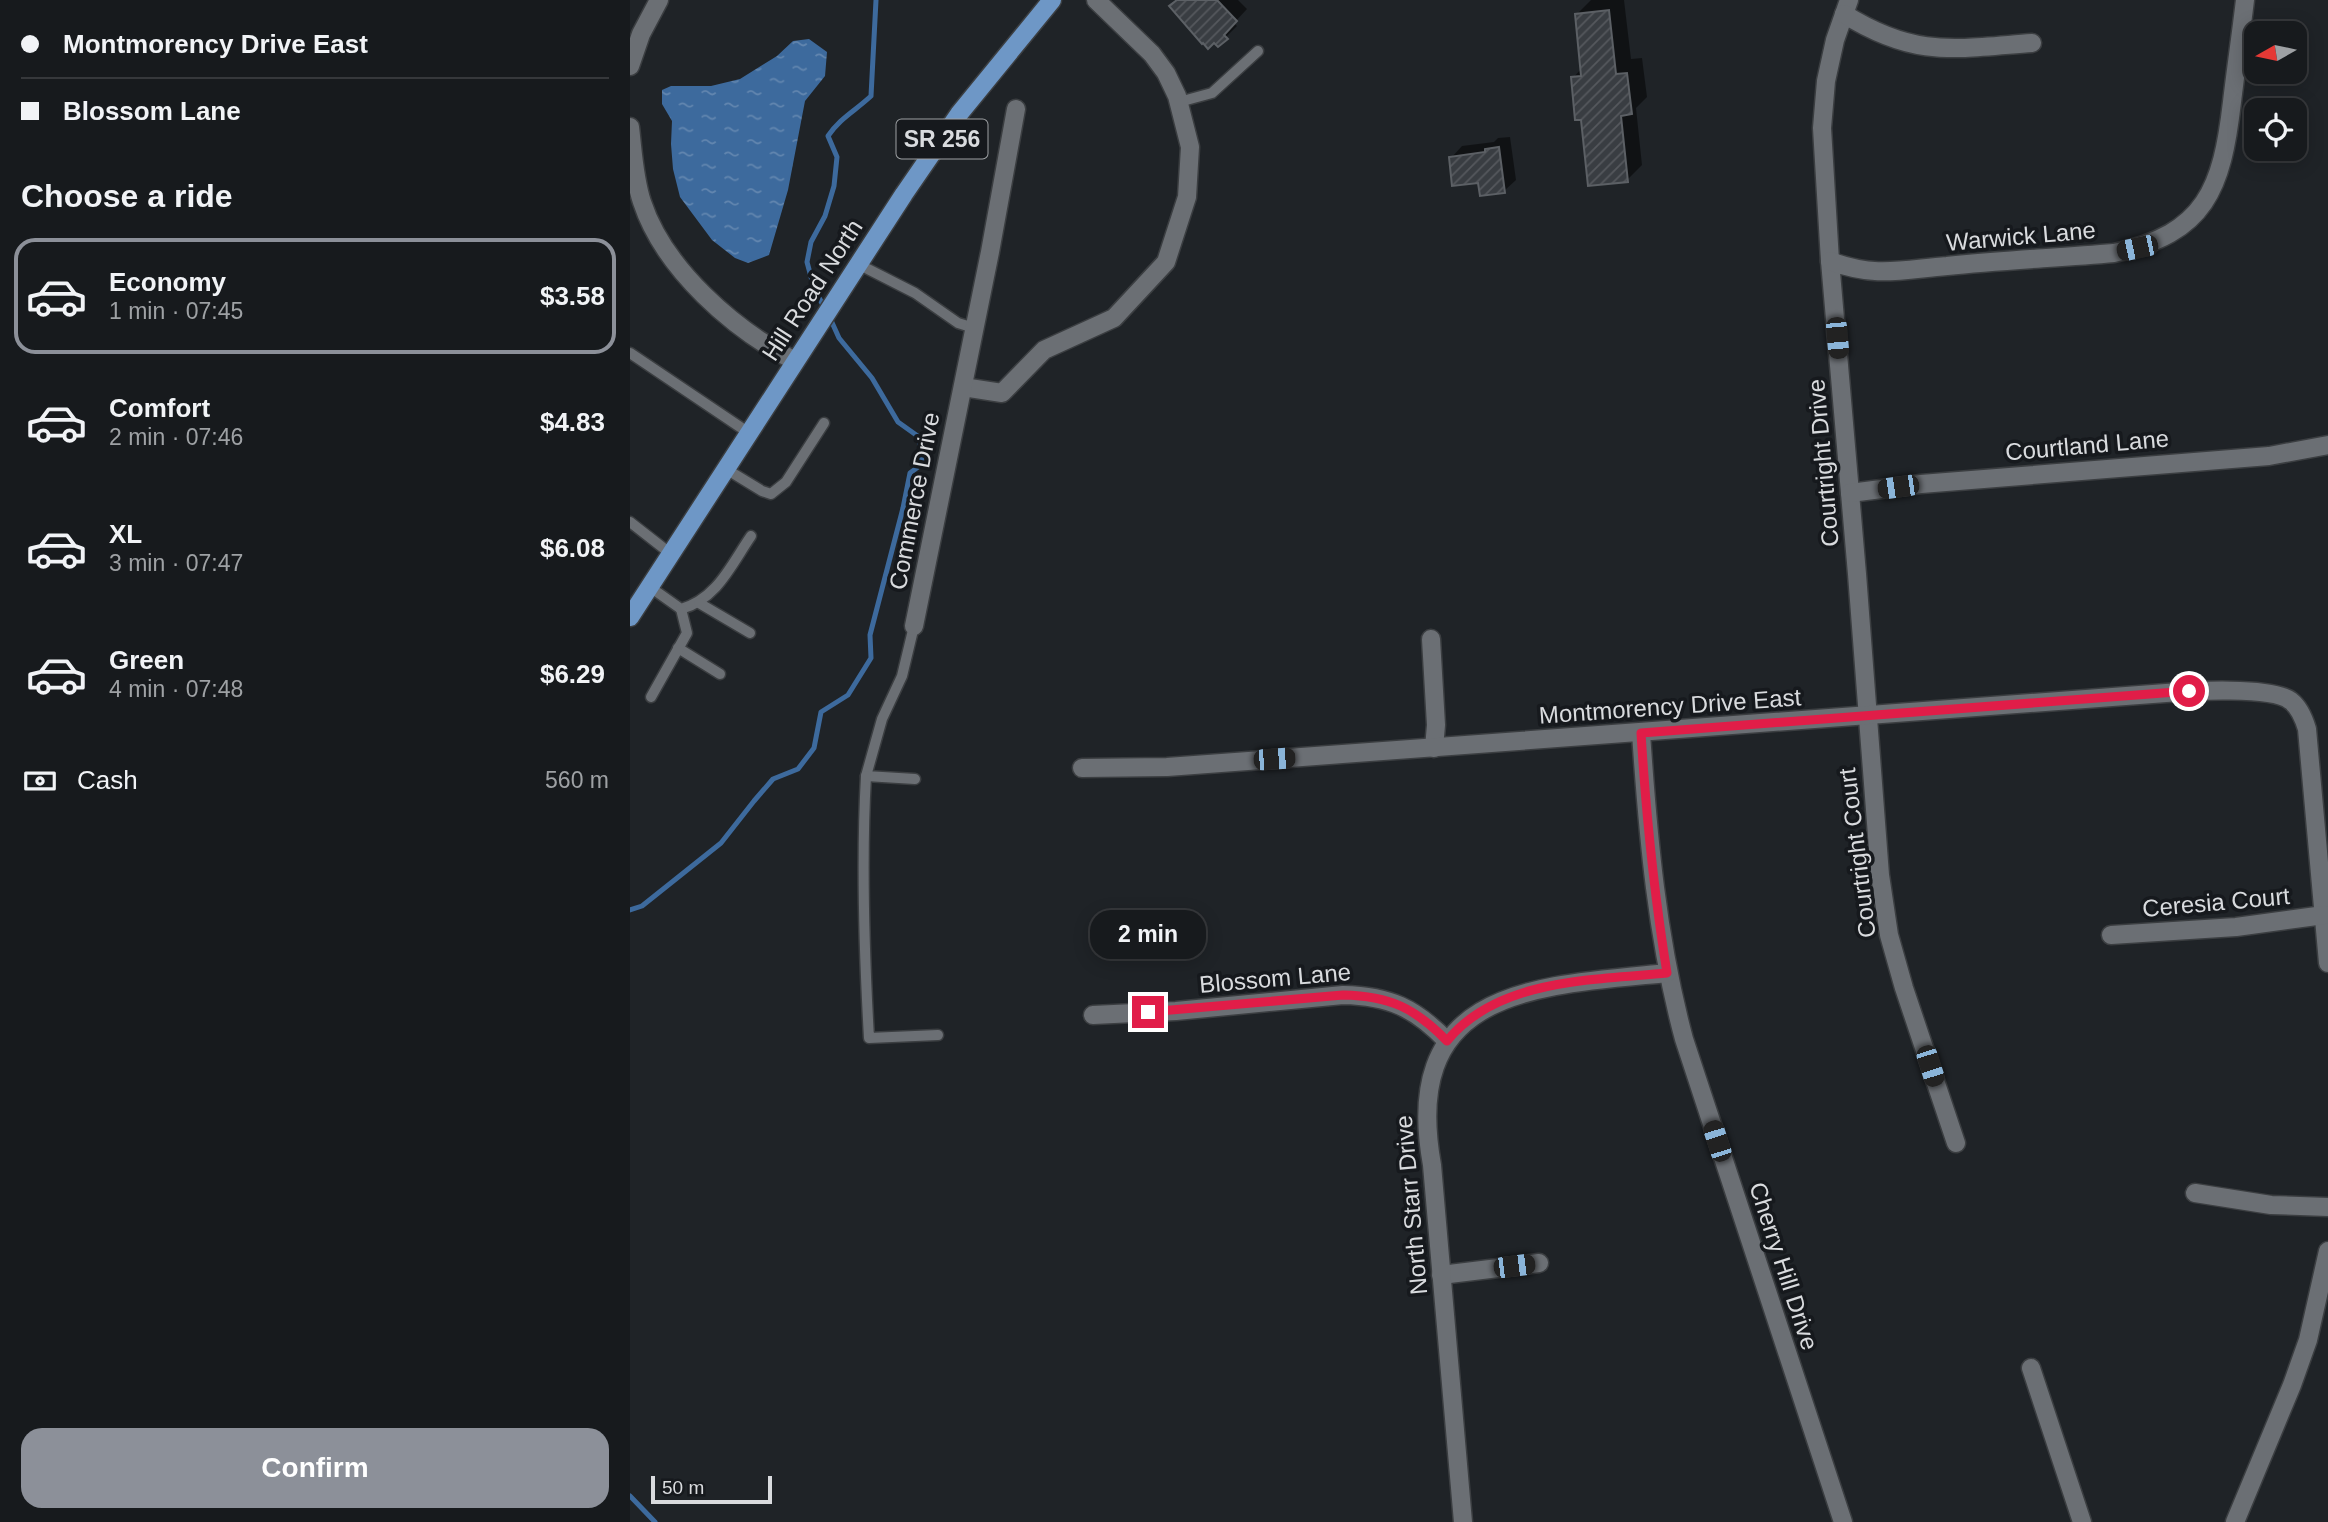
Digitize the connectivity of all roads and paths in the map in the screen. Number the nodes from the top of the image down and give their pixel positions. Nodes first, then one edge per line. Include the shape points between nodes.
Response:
1 (659, 0) edge
2 (1052, 0) edge
3 (1096, 0) edge
4 (2245, 0) edge
5 (1846, 7) edge
6 (634, 40) edge
7 (2032, 43) dead end
8 (1258, 51) dead end
9 (630, 66) edge
10 (1179, 102) junction
11 (1016, 109) dead end
12 (630, 127) edge
13 (632, 163) edge
14 (1830, 261) junction
15 (858, 264) junction
16 (974, 328) junction
17 (630, 354) edge
18 (795, 361) junction
19 (963, 387) junction
20 (824, 423) dead end
21 (749, 433) junction
22 (2328, 445) edge
23 (726, 469) junction
24 (1850, 493) junction
25 (630, 523) edge
26 (751, 536) dead end
27 (671, 554) junction
28 (650, 587) junction
29 (699, 603) junction
30 (681, 609) junction
31 (630, 617) edge
32 (914, 626) joint
33 (750, 633) dead end
34 (1431, 639) dead end
35 (678, 649) junction
36 (720, 674) dead end
37 (651, 697) dead end
38 (1866, 716) junction
39 (1641, 733) junction
40 (1434, 748) junction
41 (1082, 768) dead end
42 (866, 776) junction
43 (915, 779) dead end
44 (2324, 915) junction
45 (2111, 936) dead end
46 (2328, 963) edge
47 (1667, 973) junction
48 (1093, 1015) dead end
49 (938, 1035) dead end
50 (1447, 1041) junction
51 (1956, 1143) dead end
52 (2195, 1193) dead end
53 (2328, 1207) edge
54 (2328, 1251) edge
55 (1539, 1263) dead end
56 (1441, 1275) junction
57 (2031, 1368) dead end
58 (1463, 1522) edge
59 (1843, 1522) edge
60 (2082, 1522) edge
61 (2235, 1522) edge

1 - 6 street
2 - 15 main road, Hill Road North / SR 256 via 959,114
3 - 10 street, Commerce Drive via 1152,54 1167,73
4 - 14 street, Warwick Lane via 2224,158 2211,192 2179,228 2159,240 2114,253 1874,273
5 - 7 street via 1881,35 1904,43 1946,49
5 - 14 street, Courtright Drive via 1826,81 1822,128
6 - 9 street
8 - 10 lane via 1212,93
10 - 19 street, Commerce Drive via 1190,147 1188,197 1166,262 1114,317 1045,350 1002,393
11 - 16 street, Commerce Drive
12 - 13 street
13 - 18 street via 650,221 685,273 738,326
14 - 24 street, Courtright Drive
15 - 16 lane
15 - 18 main road, Hill Road North / SR 256
16 - 19 street, Commerce Drive
17 - 21 lane
18 - 21 main road, Hill Road North / SR 256
19 - 32 street, Commerce Drive
20 - 23 lane via 786,482 771,494
21 - 23 main road, Hill Road North / SR 256
22 - 24 street, Courtland Lane via 2269,456
23 - 27 main road, Hill Road North / SR 256
24 - 38 street, Courtright Drive
25 - 27 lane
26 - 29 lane via 713,592
27 - 28 main road, Hill Road North / SR 256
28 - 30 lane
28 - 31 main road, Hill Road North / SR 256
29 - 30 lane
29 - 33 lane
30 - 35 lane via 687,633
32 - 42 lane via 902,676
34 - 40 street
35 - 36 lane
35 - 37 lane
38 - 39 street, Montmorency Drive East
38 - 44 street, Montmorency Drive East via 2201,691 2281,695 2302,715 2307,729
38 - 51 street, Courtright Court via 1889,935
39 - 40 street, Montmorency Drive East
39 - 47 street, Cherry Hill Drive
40 - 41 street, Montmorency Drive East via 1167,767
42 - 43 lane
42 - 49 lane via 862,924 869,1038
44 - 45 street, Ceresia Court via 2236,928
44 - 46 street, Montmorency Drive East
47 - 50 street, North Starr Drive via 1518,995 1469,1018
47 - 59 street, Cherry Hill Drive via 1684,1039
48 - 50 street, Blossom Lane via 1367,995 1412,1010
50 - 56 street, North Starr Drive via 1432,1073 1426,1119
52 - 53 street via 2271,1205
54 - 61 street via 2308,1340
55 - 56 street
56 - 58 street, North Starr Drive
57 - 60 street

